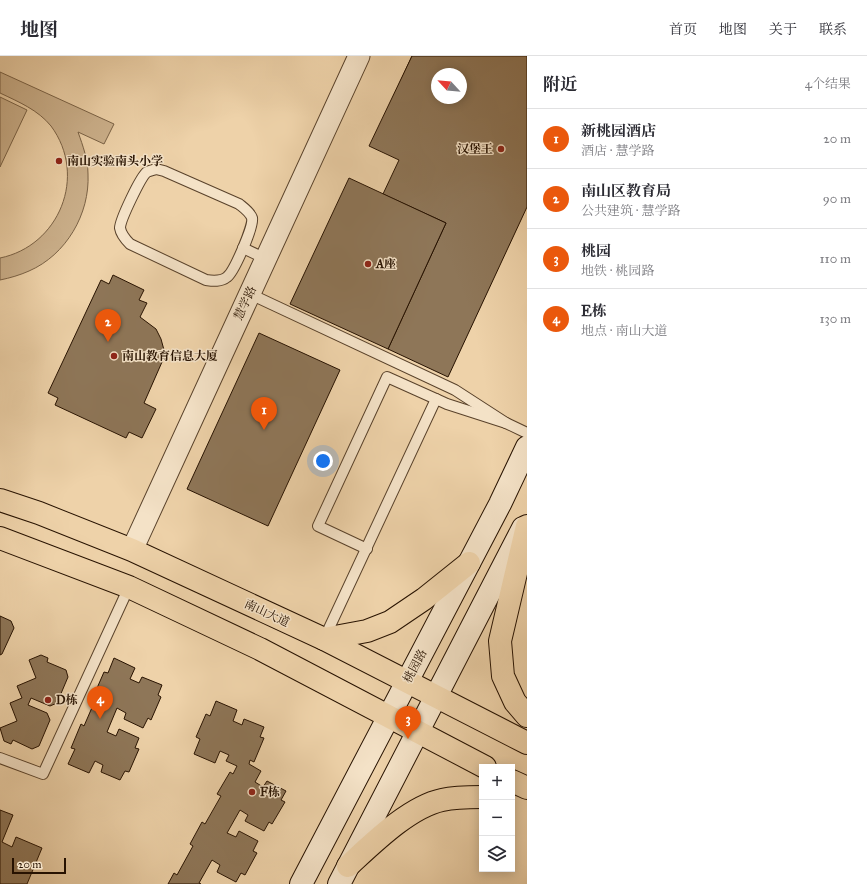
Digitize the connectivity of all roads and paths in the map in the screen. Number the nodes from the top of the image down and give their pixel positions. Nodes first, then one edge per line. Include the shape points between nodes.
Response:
1 (359, 56) edge
2 (243, 248) junction
3 (266, 259) junction
4 (250, 294) junction
5 (436, 399) junction
6 (506, 423) junction
7 (527, 433) edge
8 (527, 447) edge
9 (0, 500) edge
10 (527, 520) edge
11 (527, 526) edge
12 (0, 538) edge
13 (367, 549) junction
14 (132, 550) junction
15 (469, 563) junction
16 (129, 588) junction
17 (324, 639) junction
18 (407, 681) junction
19 (436, 696) junction
20 (389, 716) junction
21 (527, 716) edge
22 (418, 731) junction
23 (527, 743) edge
24 (0, 758) edge
25 (479, 764) edge
26 (515, 782) edge
27 (527, 788) edge
28 (479, 797) edge
29 (515, 799) edge
30 (527, 801) edge
31 (343, 875) edge
32 (301, 884) edge

1 - 3 street, 慧学路
2 - 2 lane via 252,227 252,217 248,210 226,198 156,169 147,172 140,179 120,228 130,244 206,280 216,282 226,278 232,271
2 - 3 lane
3 - 4 street, 慧学路
4 - 6 lane via 456,390
4 - 14 street, 慧学路
5 - 6 lane
5 - 13 lane
5 - 13 lane via 387,377 318,526
6 - 7 lane
8 - 15 main road, 桃园路
9 - 14 main road, 南山大道
10 - 19 main road
11 - 21 main road via 500,641 503,676 516,702
12 - 16 main road
13 - 17 lane
14 - 17 main road, 南山大道
15 - 17 main road via 390,622 366,631
15 - 18 main road, 桃园路
16 - 20 main road via 260,649
16 - 24 lane via 43,774
17 - 18 main road, 南山大道
18 - 19 main road, 南山大道
18 - 20 main road, 桃园路
19 - 22 main road
19 - 23 main road, 南山大道
20 - 22 main road
20 - 32 main road, 桃园路
22 - 25 main road
22 - 31 main road
26 - 27 main road
28 - 31 main road via 441,800 416,811 386,832
29 - 30 main road

